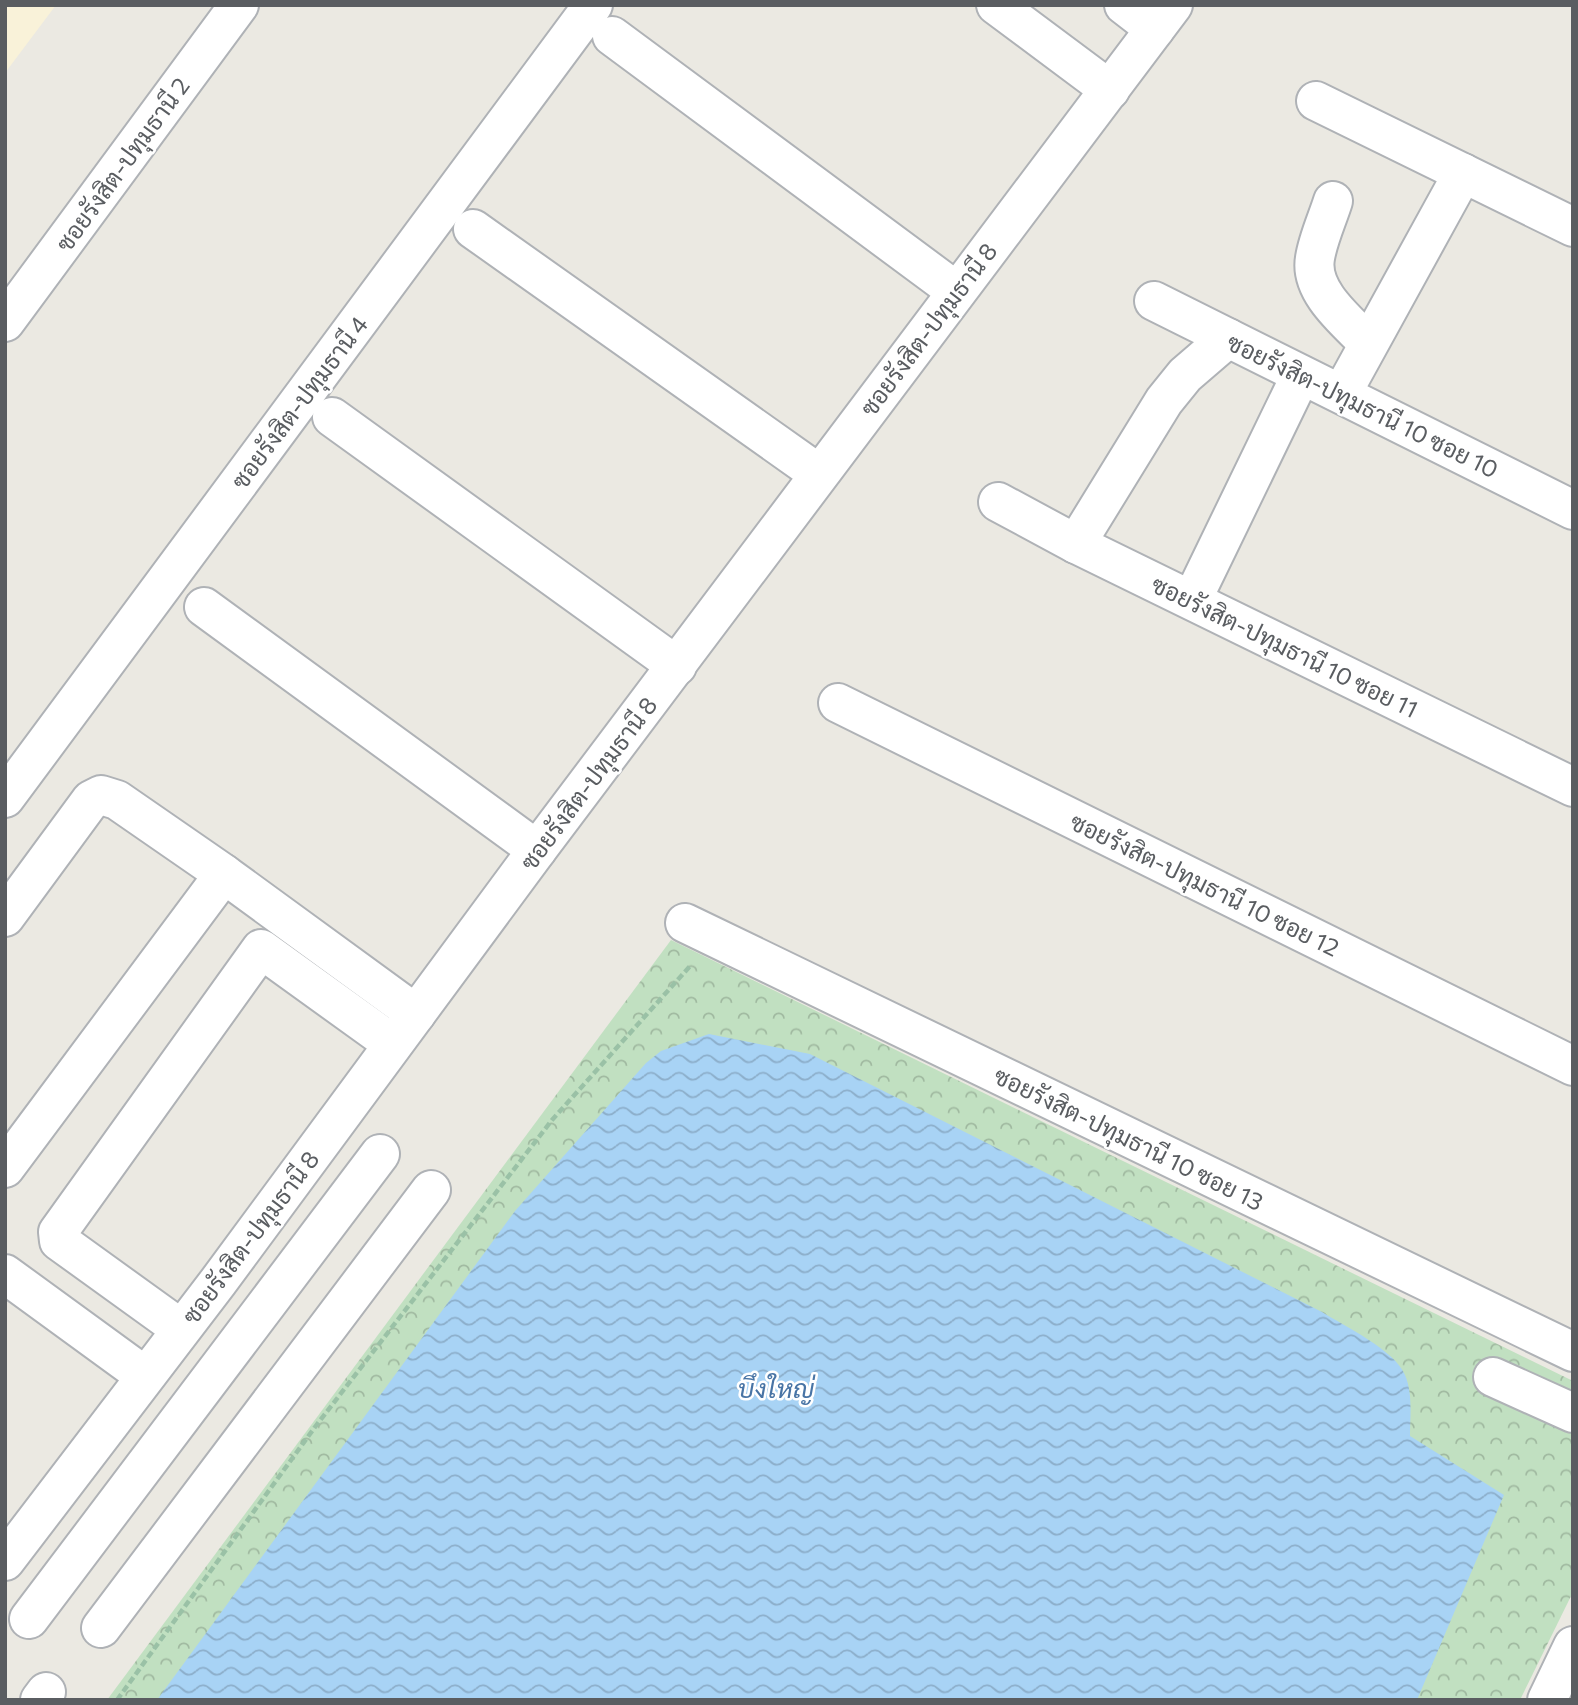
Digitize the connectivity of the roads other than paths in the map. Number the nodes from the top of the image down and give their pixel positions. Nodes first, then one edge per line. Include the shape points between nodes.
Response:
1 (239, 5) edge
2 (996, 5) edge
3 (1124, 5) edge
4 (1164, 17) edge
5 (602, 21) edge
6 (1110, 90) junction
7 (1316, 101) dead end
8 (1463, 173) junction
9 (1333, 201) dead end
10 (1573, 228) edge
11 (473, 229) dead end
12 (956, 291) junction
13 (1154, 301) dead end
14 (5, 323) edge
15 (1228, 338) junction
16 (1368, 343) junction
17 (1301, 375) junction
18 (1342, 393) junction
19 (332, 416) dead end
20 (819, 474) junction
21 (998, 502) dead end
22 (1573, 510) edge
23 (1076, 544) junction
24 (1192, 600) junction
25 (204, 607) dead end
26 (677, 666) junction
27 (838, 703) dead end
28 (1573, 787) edge
29 (5, 798) edge
30 (537, 849) junction
31 (224, 874) junction
32 (5, 917) edge
33 (700, 931) road end
34 (416, 1014) junction
35 (393, 1044) junction
36 (1573, 1066) edge
37 (380, 1154) dead end
38 (5, 1168) edge
39 (431, 1190) dead end
40 (5, 1274) edge
41 (218, 1282) junction
42 (260, 1314) junction
43 (181, 1329) junction
44 (308, 1351) junction
45 (1573, 1352) edge
46 (145, 1376) junction
47 (1493, 1377) dead end
48 (1573, 1413) edge
49 (5, 1561) edge
50 (29, 1619) dead end
51 (101, 1628) dead end
52 (1573, 1646) edge
53 (1547, 1700) edge

1 - 14 street, ซอยรังสิต-ปทุมธานี 2
2 - 6 street
3 - 4 street
4 - 6 street, ซอยรังสิต-ปทุมธานี 8
5 - 12 street
5 - 29 street, ซอยรังสิต-ปทุมธานี 4
6 - 12 street, ซอยรังสิต-ปทุมธานี 8
7 - 8 street
8 - 10 street
8 - 16 street
9 - 16 street via 1314,259 1315,278 1332,305
11 - 20 street
12 - 20 street, ซอยรังสิต-ปทุมธานี 8
13 - 15 street, ซอยรังสิต-ปทุมธานี 10 ซอย 10
15 - 17 street, ซอยรังสิต-ปทุมธานี 10 ซอย 10
15 - 23 street via 1185,375 1164,401
16 - 18 street
17 - 18 street, ซอยรังสิต-ปทุมธานี 10 ซอย 10
17 - 24 street
18 - 22 street, ซอยรังสิต-ปทุมธานี 10 ซอย 10
19 - 26 street
20 - 26 street, ซอยรังสิต-ปทุมธานี 8
21 - 23 street, ซอยรังสิต-ปทุมธานี 10 ซอย 11
23 - 24 street, ซอยรังสิต-ปทุมธานี 10 ซอย 11
24 - 28 street, ซอยรังสิต-ปทุมธานี 10 ซอย 11
25 - 30 street
26 - 30 street, ซอยรังสิต-ปทุมธานี 8
27 - 36 street, ซอยรังสิต-ปทุมธานี 10 ซอย 12
30 - 34 street, ซอยรังสิต-ปทุมธานี 8
31 - 32 street via 117,800 101,795 91,800
31 - 34 street
31 - 38 street
33 - 45 street, ซอยรังสิต-ปทุมธานี 10 ซอย 13
34 - 35 street, ซอยรังสิต-ปทุมธานี 8
35 - 41 street, ซอยรังสิต-ปทุมธานี 8
35 - 43 street via 261,949 58,1232 59,1241
37 - 42 street
39 - 44 street
40 - 46 street
41 - 42 street
41 - 43 street, ซอยรังสิต-ปทุมธานี 8
42 - 44 street
42 - 50 street
43 - 46 street, ซอยรังสิต-ปทุมธานี 8
44 - 51 street
46 - 49 street, ซอยรังสิต-ปทุมธานี 8
47 - 48 street
52 - 53 street

